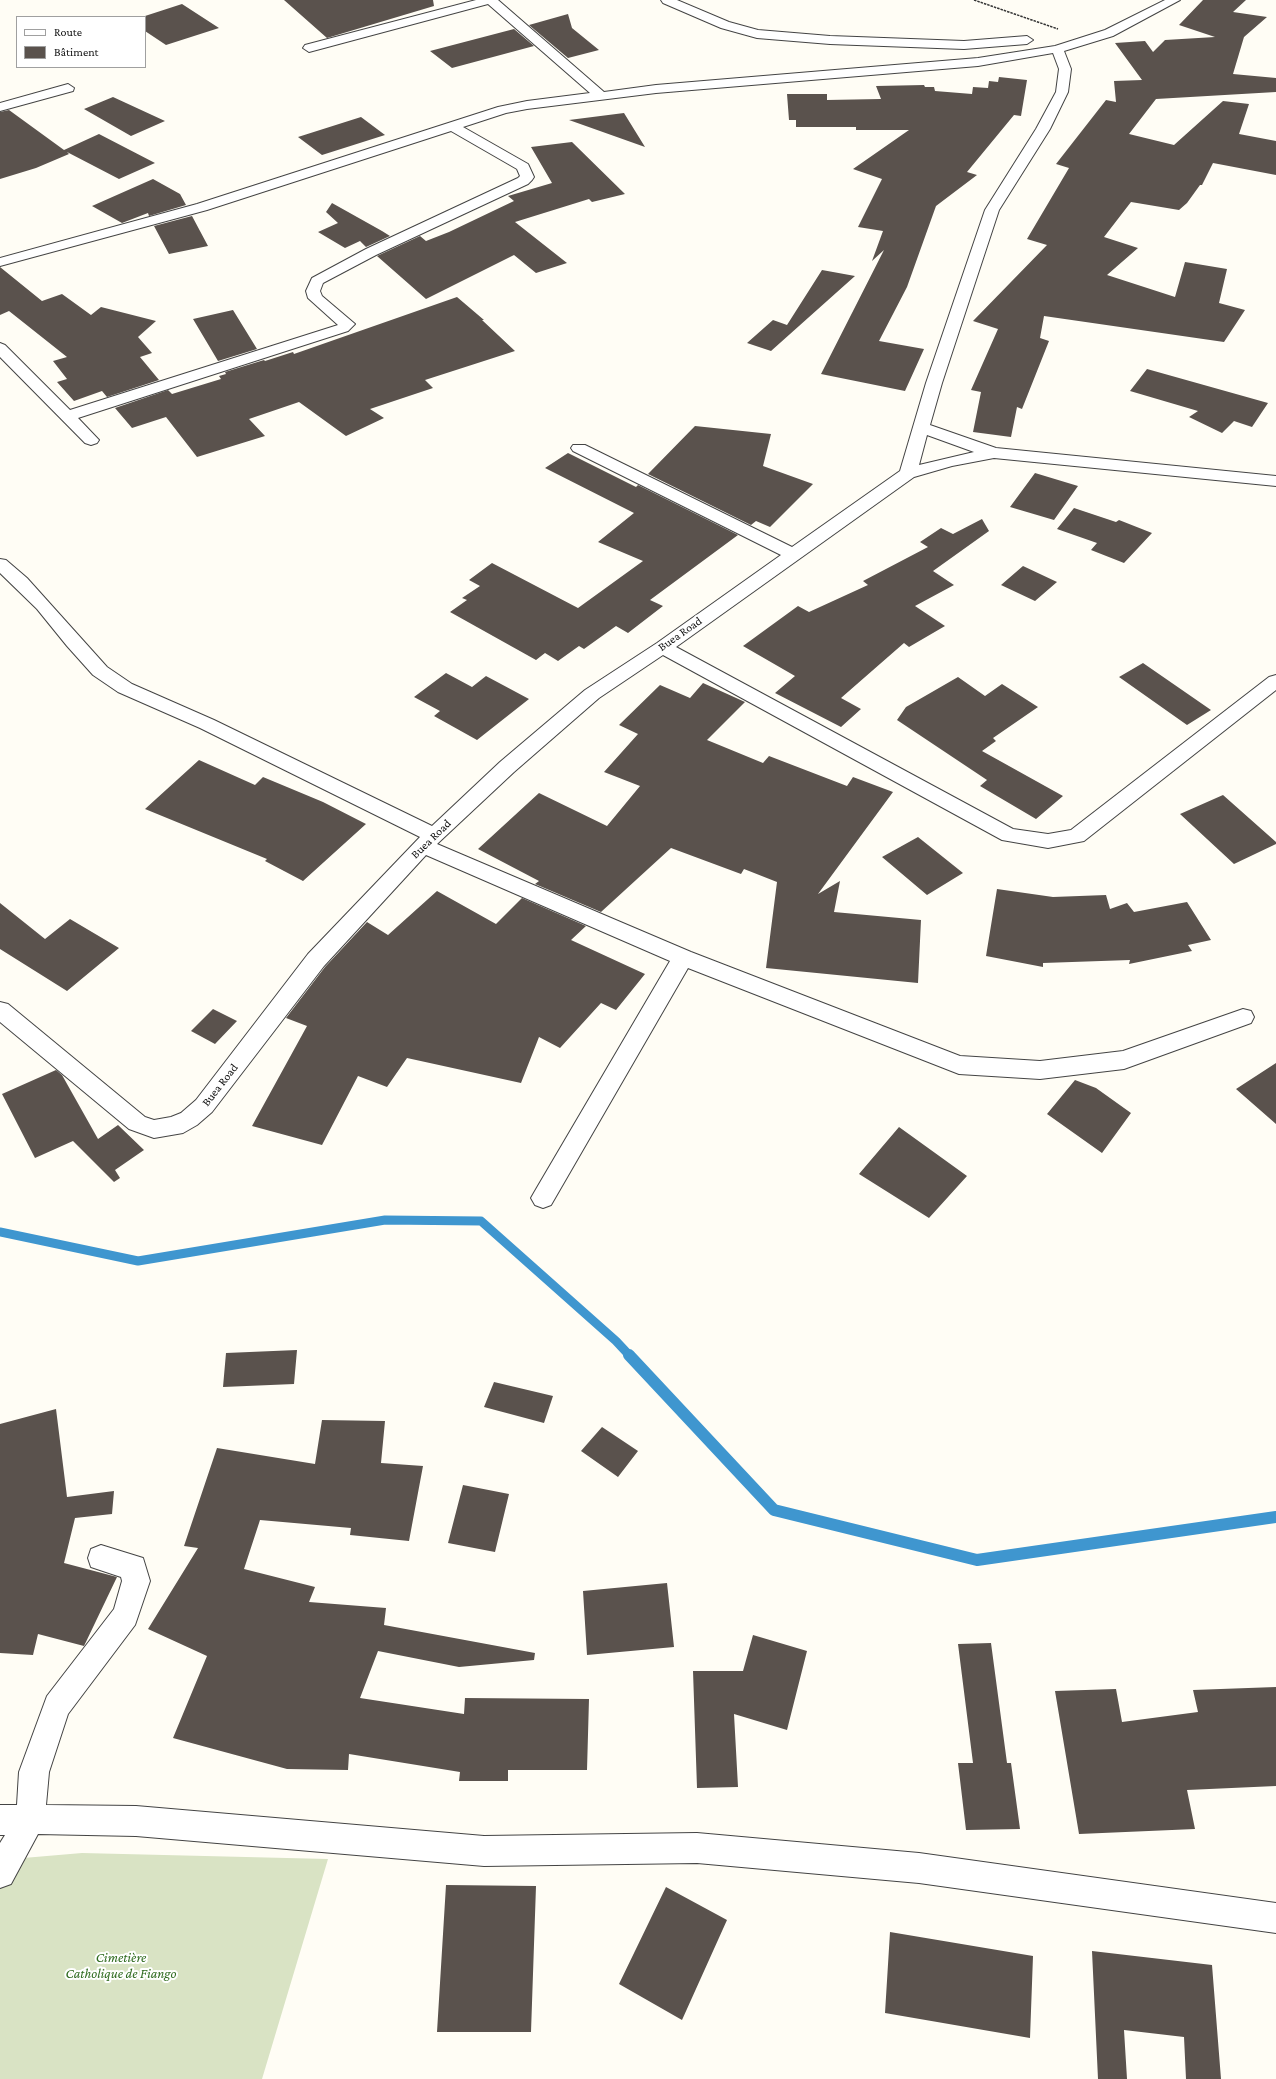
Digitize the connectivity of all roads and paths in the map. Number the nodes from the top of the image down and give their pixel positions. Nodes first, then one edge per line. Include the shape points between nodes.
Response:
1 (490, 0) edge
2 (667, 0) edge
3 (974, 0) edge
4 (1174, 0) edge
5 (1074, 34) junction
6 (1110, 34) junction
7 (1039, 38) dead end
8 (1058, 42) junction
9 (309, 48) dead end
10 (68, 88) dead end
11 (600, 95) junction
12 (0, 108) edge
13 (451, 126) junction
14 (0, 262) edge
15 (0, 348) edge
16 (67, 416) junction
17 (920, 427) junction
18 (91, 440) dead end
19 (579, 448) dead end
20 (994, 452) junction
21 (908, 473) junction
22 (1276, 481) edge
23 (792, 554) junction
24 (0, 564) edge
25 (663, 647) junction
26 (1276, 681) edge
27 (428, 841) junction
28 (683, 958) junction
29 (0, 1010) edge
30 (1243, 1017) dead end
31 (543, 1198) dead end
32 (101, 1558) dead end
33 (30, 1819) junction
34 (0, 1820) edge
35 (0, 1873) edge
36 (1276, 1918) edge

1 - 9 street
1 - 11 street
2 - 7 street via 725,25 758,34 830,40 964,45
3 - 5 path
4 - 6 street
5 - 6 street
5 - 8 street
6 - 8 street
8 - 11 street via 978,62
8 - 17 street via 1065,69 1062,92 1043,129 992,210
10 - 12 street
11 - 13 street via 526,106
13 - 14 street via 202,207
13 - 16 street via 523,167 527,177 371,252 317,281 313,291 315,298 347,324 343,328
15 - 16 street
16 - 18 street
17 - 20 street
17 - 21 street
19 - 23 street
20 - 21 street, Buea Road via 950,460
20 - 22 street
21 - 23 street, Buea Road
23 - 25 street, Buea Road
24 - 27 street via 43,605 100,671 125,688 207,724
25 - 26 street via 714,677 1009,835 1048,841 1077,836
25 - 27 street, Buea Road via 592,694 507,767
27 - 28 street
27 - 29 street, Buea Road via 316,960 204,1106 189,1119 175,1126 154,1129 137,1123
28 - 30 street via 959,1065 1040,1070 1124,1060
28 - 31 street
32 - 33 street via 133,1567 136,1581 125,1616 57,1706 34,1772
33 - 34 street
33 - 35 street
33 - 36 street via 136,1821 484,1851 698,1848 919,1868

